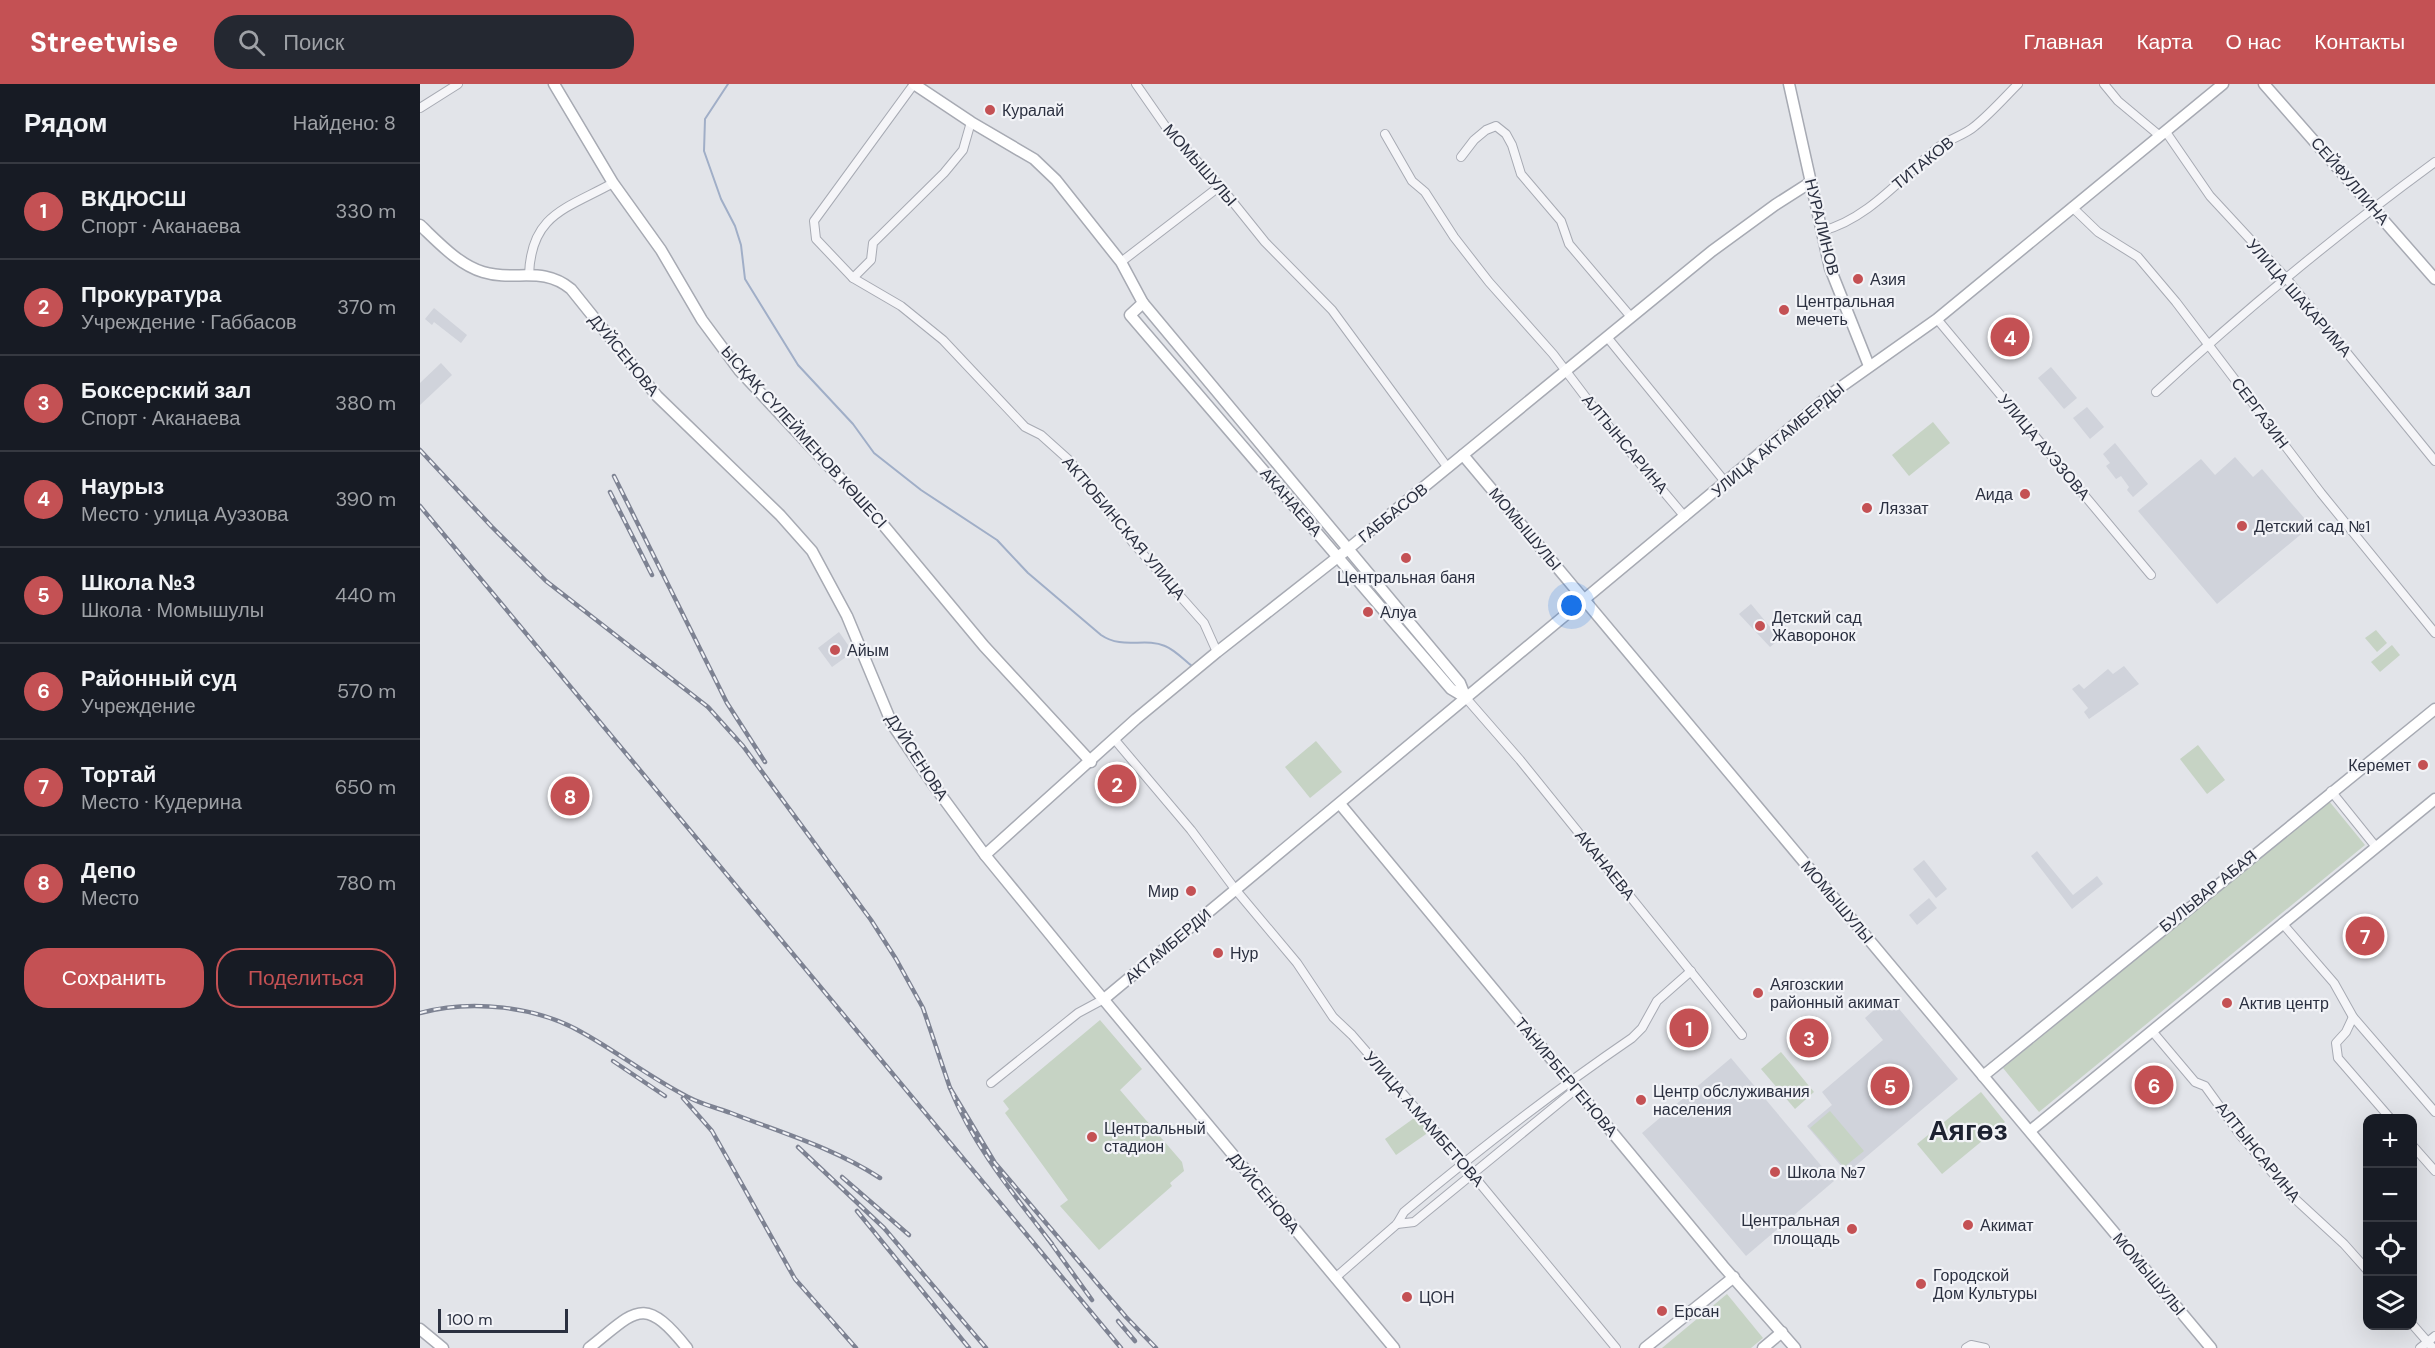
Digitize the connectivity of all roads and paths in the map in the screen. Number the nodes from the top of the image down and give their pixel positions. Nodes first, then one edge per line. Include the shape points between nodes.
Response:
1 (458, 84) edge
2 (554, 84) edge
3 (914, 84) edge
4 (1136, 84) edge
5 (1789, 84) edge
6 (2018, 84) edge
7 (2104, 84) edge
8 (2223, 84) edge
9 (2264, 84) edge
10 (420, 108) edge
11 (971, 122) junction
12 (1385, 134) dead end
13 (2163, 134) junction
14 (1461, 156) dead end
15 (2435, 162) edge
16 (1811, 182) junction
17 (613, 183) junction
18 (1220, 186) junction
19 (2072, 207) junction
20 (2373, 207) junction
21 (420, 225) edge
22 (1822, 231) junction
23 (1121, 262) junction
24 (529, 275) junction
25 (853, 278) junction
26 (2286, 278) junction
27 (2435, 279) edge
28 (1143, 303) junction
29 (1631, 317) junction
30 (1937, 319) junction
31 (1607, 337) junction
32 (2208, 344) junction
33 (1869, 366) junction
34 (1566, 370) junction
35 (2157, 392) dead end
36 (1463, 455) junction
37 (2435, 461) edge
38 (1448, 468) junction
39 (1726, 483) junction
40 (1685, 517) junction
41 (1348, 549) junction
42 (1338, 557) junction
43 (2151, 575) dead end
44 (1586, 600) junction
45 (2435, 633) edge
46 (1217, 652) junction
47 (1466, 698) junction
48 (2435, 709) edge
49 (1115, 740) junction
50 (1091, 762) junction
51 (2331, 791) junction
52 (2435, 799) edge
53 (1340, 804) junction
54 (2376, 847) junction
55 (985, 855) junction
56 (1235, 889) junction
57 (2282, 922) junction
58 (1691, 971) junction
59 (1104, 999) junction
60 (2353, 1017) junction
61 (2152, 1031) junction
62 (1742, 1035) dead end
63 (1983, 1076) junction
64 (991, 1083) dead end
65 (1572, 1085) junction
66 (2435, 1112) edge
67 (2386, 1114) edge
68 (2030, 1131) junction
69 (2417, 1151) edge
70 (1463, 1162) junction
71 (2435, 1171) edge
72 (1472, 1173) junction
73 (1397, 1224) junction
74 (2363, 1266) edge
75 (1734, 1277) junction
76 (1335, 1278) junction
77 (2417, 1328) edge
78 (420, 1329) edge
79 (1782, 1332) junction
80 (2432, 1342) edge
81 (604, 1344) edge
82 (443, 1348) edge
83 (589, 1348) edge
84 (687, 1348) edge
85 (1394, 1348) edge
86 (1616, 1348) edge
87 (1645, 1348) edge
88 (1763, 1348) edge
89 (1795, 1348) edge
90 (1965, 1348) edge
91 (1985, 1348) edge
92 (2211, 1348) edge
93 (2420, 1348) edge

1 - 10 street
2 - 17 main road, ЫСҚАҚ СҮЛЕЙМЕНОВ КӨШЕСІ
3 - 11 main road, АКАНАЕВА
3 - 25 street, АКТЮБИНСКАЯ УЛИЦА via 814,221 816,238
4 - 18 street, МОМЫШУЛЫ via 1168,130
5 - 16 main road, НУРАЛИНОВ
6 - 22 street, ТИТАКОВ via 1974,128 1949,139 1869,208 1839,227
7 - 13 street, УЛИЦА ШАКАРИМА via 2118,101
8 - 13 main road, УЛИЦА АКТАМБЕРДЫ
9 - 20 main road, СЕЙФУЛЛИНА
11 - 23 main road, АКАНАЕВА via 1034,159 1056,180
11 - 25 street via 963,150 873,243 870,260
12 - 34 street, АЛТЫНСАРИНА via 1412,181 1425,192 1454,237
13 - 19 main road, УЛИЦА АКТАМБЕРДЫ
13 - 26 street, УЛИЦА ШАКАРИМА via 2210,196
14 - 29 street via 1486,130 1496,126 1506,134 1521,174 1561,221 1569,244
15 - 20 street
16 - 22 main road, НУРАЛИНОВ
16 - 29 main road, ГАББАСОВ via 1737,233
17 - 24 street via 546,221 529,254
17 - 50 main road, ЫСҚАҚ СҮЛЕЙМЕНОВ КӨШЕСІ via 739,370 880,521 984,646
18 - 23 street
18 - 38 street, МОМЫШУЛЫ via 1265,242 1332,310
19 - 30 main road, УЛИЦА АКТАМБЕРДЫ
19 - 32 street, СЕРГАЗИН via 2098,232 2138,258
20 - 26 street
20 - 27 main road, СЕЙФУЛЛИНА
21 - 24 main road, ДУЙСЕНОВА via 462,262 480,272
22 - 33 main road, НУРАЛИНОВ via 1830,268
23 - 28 main road, АКАНАЕВА
24 - 55 main road, ДУЙСЕНОВА via 553,277 572,288 657,396 774,508 812,551 847,616 892,724
25 - 46 street, АКТЮБИНСКАЯ УЛИЦА via 901,306 943,340 1025,427 1041,435 1070,461 1134,544 1204,623
26 - 32 street
26 - 37 street, УЛИЦА ШАКАРИМА
28 - 41 main road, АКАНАЕВА
28 - 42 main road, АКАНАЕВА via 1130,315
29 - 31 main road, ГАББАСОВ
30 - 33 main road, УЛИЦА АКТАМБЕРДЫ
30 - 43 street, УЛИЦА АУЭЗОВА
31 - 34 main road, ГАББАСОВ
31 - 39 street
32 - 35 street
32 - 45 street, СЕРГАЗИН via 2321,493
33 - 39 main road, УЛИЦА АКТАМБЕРДЫ
34 - 36 main road, ГАББАСОВ
34 - 40 street, АЛТЫНСАРИНА
36 - 38 main road, ГАББАСОВ
36 - 44 main road, МОМЫШУЛЫ
38 - 41 main road, ГАББАСОВ
39 - 40 main road, УЛИЦА АКТАМБЕРДЫ
40 - 44 main road, УЛИЦА АКТАМБЕРДЫ
41 - 42 main road, ГАББАСОВ
41 - 47 main road, АКАНАЕВА via 1460,683
42 - 46 main road, ГАББАСОВ
42 - 47 main road, АКАНАЕВА via 1451,689
44 - 47 main road, УЛИЦА АКТАМБЕРДЫ
44 - 63 main road, МОМЫШУЛЫ
46 - 49 main road, ГАББАСОВ
47 - 53 main road, УЛИЦА АКТАМБЕРДЫ
47 - 58 street, АКАНАЕВА
48 - 51 main road, БУЛЬВАР АБАЯ
49 - 50 main road, ГАББАСОВ
49 - 56 street, УЛИЦА А.МАМБЕТОВА
50 - 55 main road, ГАББАСОВ
51 - 54 street
51 - 63 main road, БУЛЬВАР АБАЯ
52 - 54 main road
53 - 56 main road, АКТАМБЕРДИ
53 - 65 main road, ТАНИРБЕРГЕНОВА
54 - 57 main road
55 - 59 main road, ДУЙСЕНОВА
56 - 59 main road, АКТАМБЕРДИ
56 - 70 street, УЛИЦА А.МАМБЕТОВА via 1297,963 1333,1017
57 - 60 street via 2334,983
57 - 61 main road
58 - 62 street, АКАНАЕВА
58 - 65 street via 1657,1001 1632,1038
59 - 64 street, АКТАМБЕРДИ via 1078,1013
59 - 76 main road, ДУЙСЕНОВА
60 - 66 street
60 - 67 street via 2336,1043 2338,1058
61 - 68 main road
61 - 74 street, АЛТЫНСАРИНА via 2195,1082 2205,1086 2293,1197
63 - 68 main road, МОМЫШУЛЫ
65 - 70 street
65 - 72 street
65 - 75 main road, ТАНИРБЕРГЕНОВА
68 - 92 main road, МОМЫШУЛЫ
69 - 71 street
70 - 72 street, УЛИЦА А.МАМБЕТОВА
70 - 73 street via 1404,1212
72 - 73 street via 1414,1221
72 - 86 street, УЛИЦА А.МАМБЕТОВА
73 - 76 street
75 - 79 main road, ТАНИРБЕРГЕНОВА
75 - 87 main road
76 - 85 main road, ДУЙСЕНОВА
77 - 80 street
78 - 82 main road
79 - 88 main road
79 - 89 main road, ТАНИРБЕРГЕНОВА
80 - 93 street
81 - 83 main road
81 - 84 main road via 627,1317 637,1313 655,1315 669,1325
90 - 91 street

